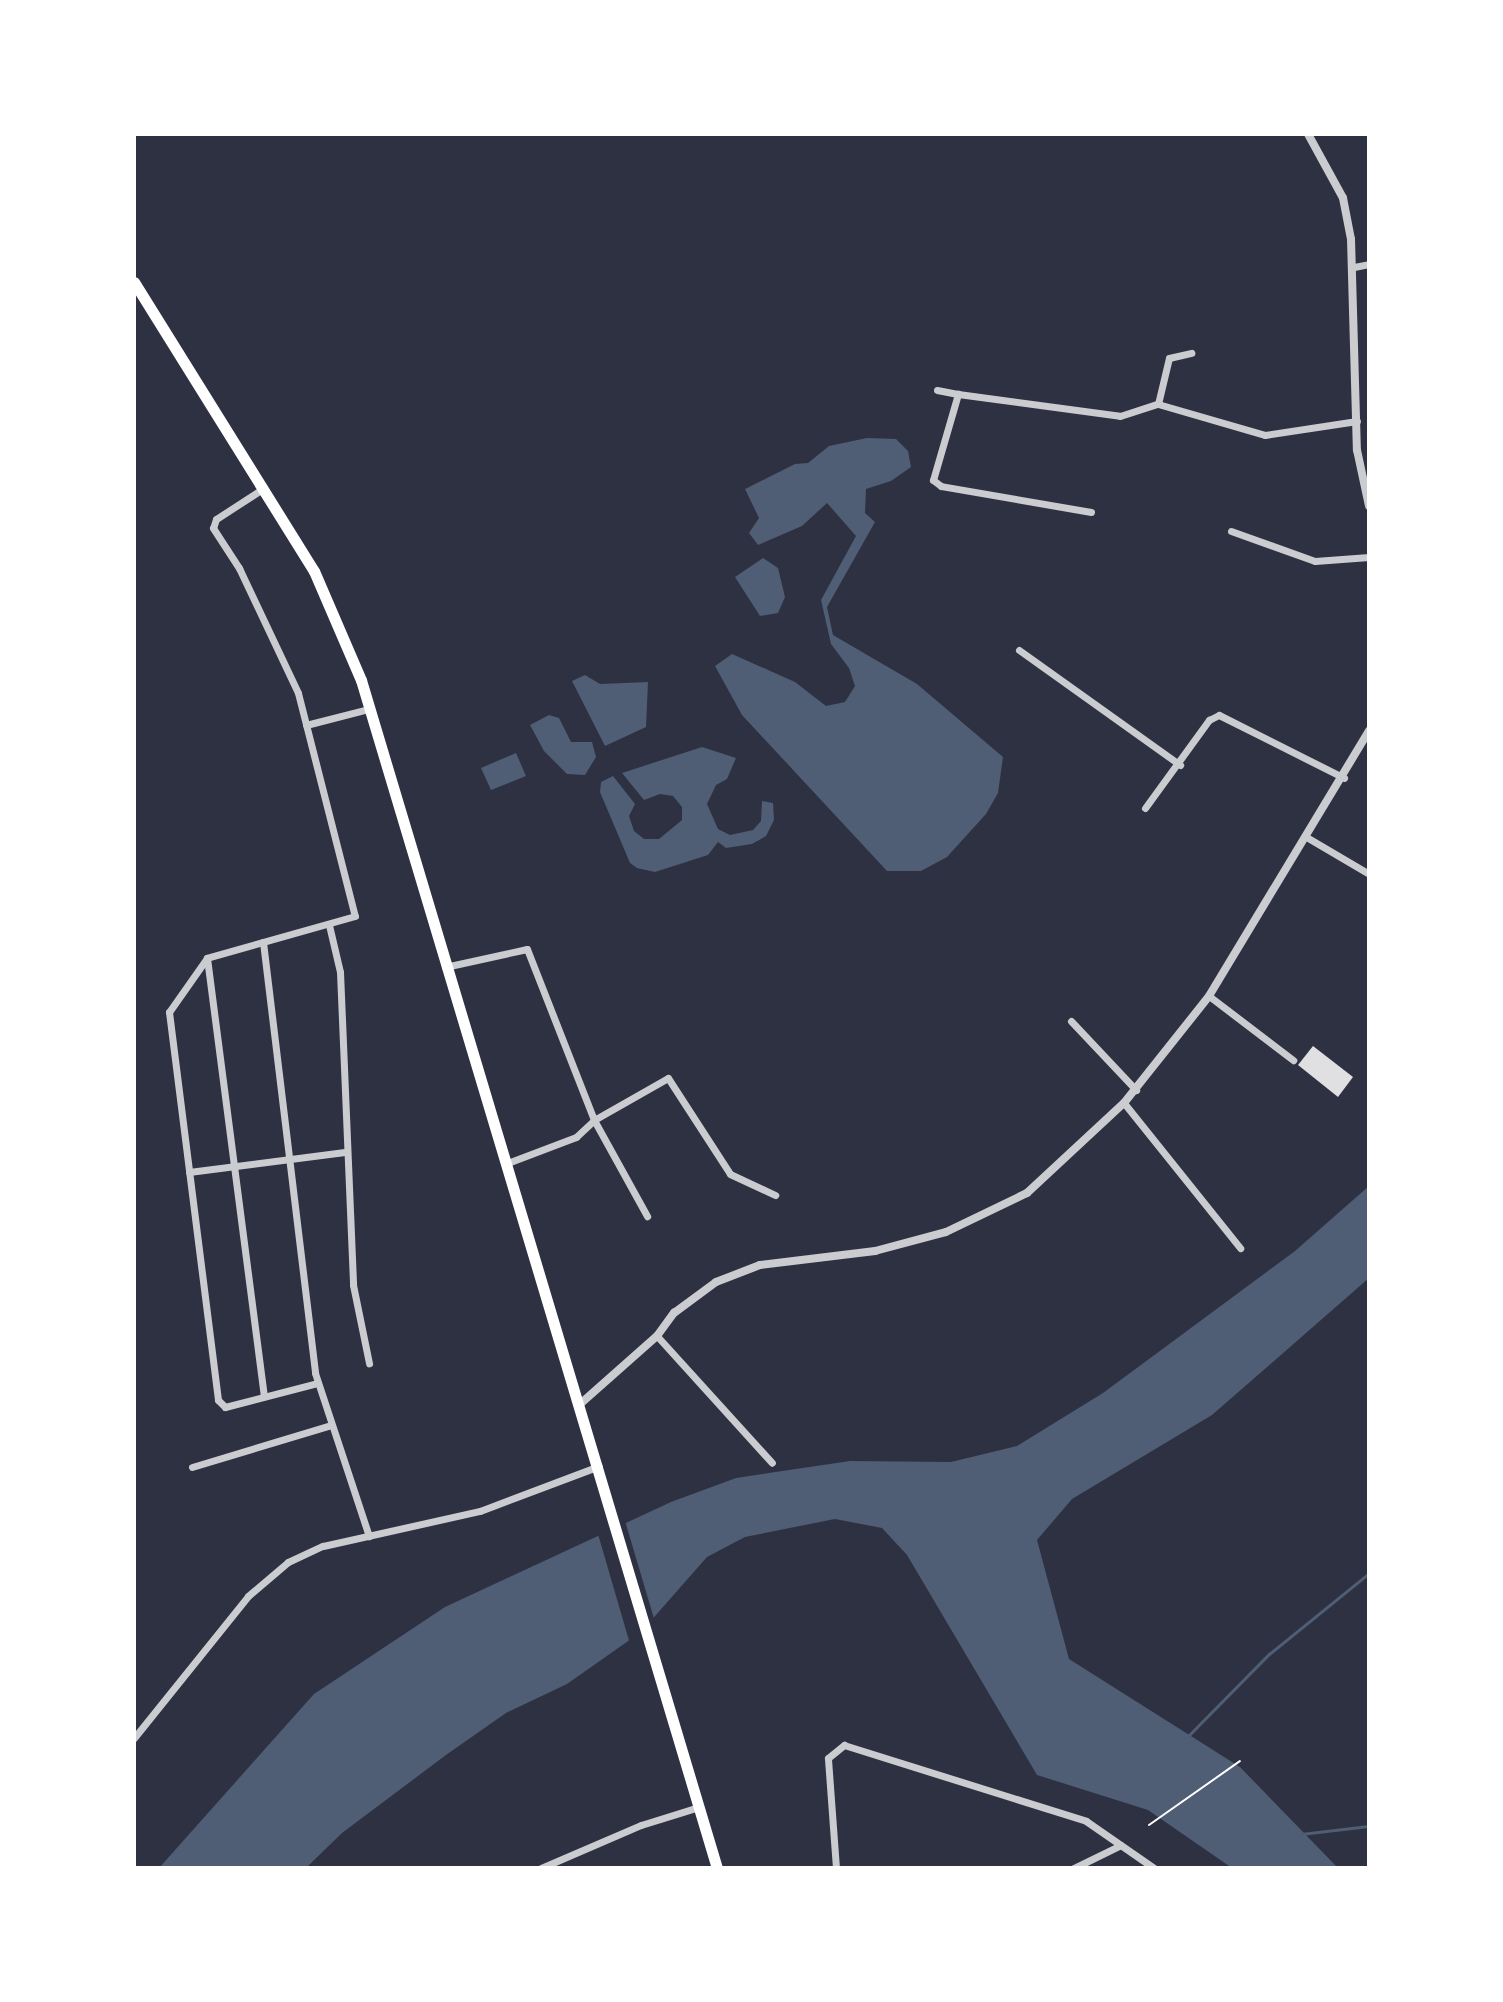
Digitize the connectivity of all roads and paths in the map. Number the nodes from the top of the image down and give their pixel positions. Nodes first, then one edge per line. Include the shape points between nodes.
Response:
1 (1308, 134) edge
2 (1369, 264) edge
3 (1354, 267) junction
4 (134, 282) edge
5 (1191, 353) dead end
6 (937, 390) dead end
7 (958, 394) junction
8 (1158, 404) junction
9 (1357, 421) junction
10 (264, 488) junction
11 (1369, 506) edge
12 (1091, 512) dead end
13 (1231, 531) dead end
14 (1369, 557) edge
15 (1019, 650) dead end
16 (369, 709) junction
17 (306, 725) junction
18 (1369, 731) edge
19 (1180, 765) junction
20 (1344, 778) junction
21 (1145, 808) dead end
22 (1308, 838) junction
23 (1369, 874) edge
24 (329, 925) junction
25 (263, 942) junction
26 (207, 958) junction
27 (444, 967) junction
28 (1209, 996) junction
29 (1071, 1021) dead end
30 (1293, 1060) dead end
31 (1136, 1090) junction
32 (1124, 1103) junction
33 (594, 1120) junction
34 (345, 1152) junction
35 (289, 1159) junction
36 (235, 1164) junction
37 (505, 1164) junction
38 (189, 1172) junction
39 (775, 1195) dead end
40 (647, 1216) dead end
41 (1240, 1248) dead end
42 (657, 1336) junction
43 (369, 1363) dead end
44 (318, 1383) junction
45 (264, 1396) junction
46 (579, 1405) junction
47 (331, 1425) junction
48 (772, 1463) dead end
49 (599, 1466) junction
50 (192, 1467) dead end
51 (369, 1536) junction
52 (134, 1738) edge
53 (1240, 1761) dead end
54 (699, 1807) junction
55 (1149, 1825) dead end
56 (1121, 1845) junction
57 (541, 1868) edge
58 (717, 1868) edge
59 (836, 1868) edge
60 (1074, 1868) edge
61 (1154, 1868) edge

1 - 3 street via 1343,198
2 - 3 street
3 - 9 street
4 - 10 highway
5 - 8 street via 1169,358
6 - 7 street
7 - 8 street via 1120,416
7 - 12 street via 933,480 941,486
8 - 9 street via 1265,435
9 - 11 street via 1357,450
10 - 16 highway via 335,614
10 - 17 street via 212,525 272,632
13 - 14 street via 1315,561
15 - 19 street
16 - 17 street
16 - 27 highway
17 - 24 street via 355,916
18 - 20 street
19 - 20 street via 1209,720 1219,715
19 - 21 street
20 - 22 street
22 - 23 street
22 - 28 street
24 - 25 street
24 - 34 street via 340,972
25 - 26 street
25 - 35 street
26 - 36 street
26 - 38 street via 169,1012
27 - 33 street via 527,949
27 - 37 highway
28 - 30 street
28 - 31 street
29 - 31 street
31 - 32 street
32 - 41 street
32 - 42 street via 1027,1193 984,1218 875,1251 760,1265 716,1282 674,1313
33 - 37 street via 576,1137
33 - 39 street via 668,1078 730,1174
33 - 40 street
34 - 35 street
34 - 43 street via 353,1285
35 - 36 street
35 - 44 street
36 - 38 street
36 - 45 street
37 - 46 highway
38 - 45 street via 218,1400 225,1407
42 - 46 street
42 - 48 street
44 - 45 street
44 - 47 street
46 - 49 highway
47 - 50 street
47 - 51 street
49 - 51 street via 480,1511
49 - 54 highway
51 - 52 street via 323,1546 288,1562 248,1596
53 - 55 path
54 - 57 street via 641,1825
54 - 58 highway
56 - 59 street via 1086,1821 844,1745 828,1758
56 - 60 street
56 - 61 street

